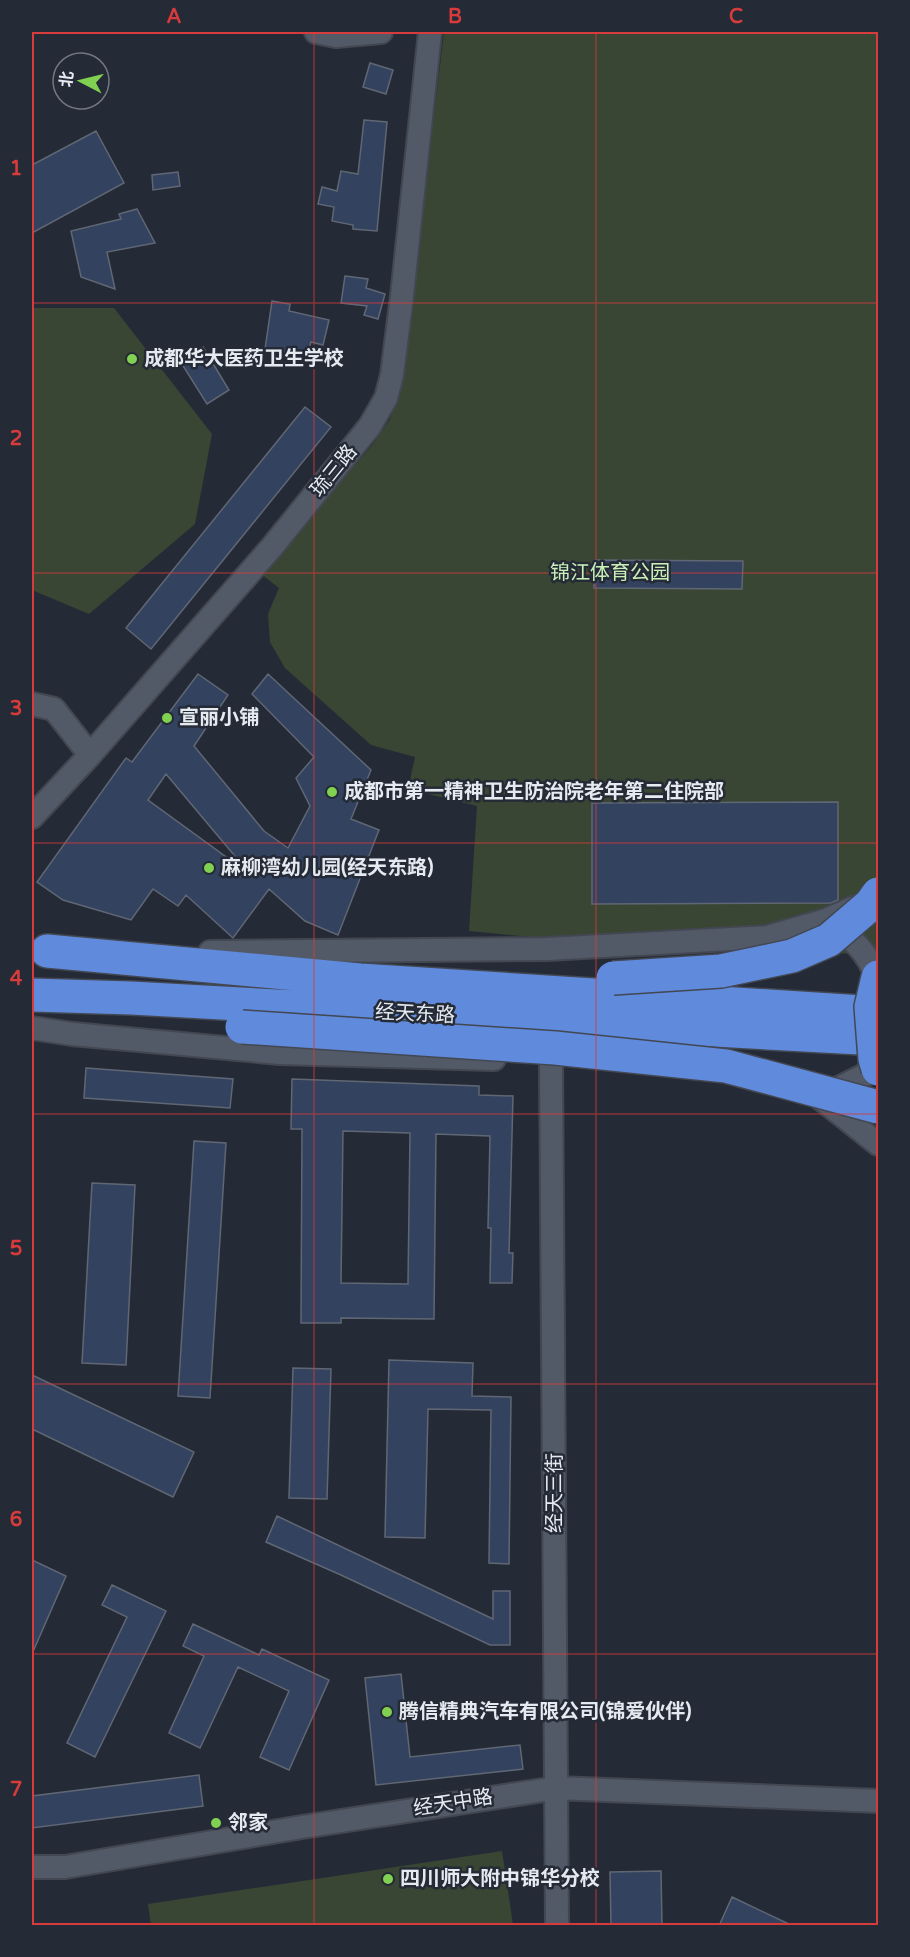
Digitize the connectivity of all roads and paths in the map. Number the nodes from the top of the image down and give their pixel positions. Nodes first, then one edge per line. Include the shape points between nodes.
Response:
1 (316, 32) edge
2 (381, 32) edge
3 (430, 32) edge
4 (32, 704) edge
5 (90, 755) junction
6 (32, 818) edge
7 (879, 895) edge
8 (826, 920) junction
9 (46, 951) joint
10 (879, 978) edge
11 (360, 981) junction
12 (32, 995) edge
13 (32, 1008) edge
14 (879, 1013) edge
15 (801, 1022) junction
16 (32, 1028) edge
17 (879, 1039) edge
18 (879, 1057) edge
19 (551, 1061) junction
20 (879, 1069) edge
21 (821, 1097) junction
22 (879, 1107) edge
23 (879, 1143) edge
24 (557, 1788) junction
25 (879, 1801) edge
26 (32, 1867) edge
27 (557, 1926) edge

1 - 2 street via 336,36
3 - 5 street, 琉三路 via 402,296 386,398 370,426 272,547
4 - 5 street via 54,709
5 - 6 street, 琉三路
7 - 8 street
7 - 11 highway, bridge via 829,940 792,956 721,970 613,978
8 - 9 street via 767,937 547,949
8 - 10 street via 853,939
9 - 11 highway, 经天东路
10 - 20 highway, bridge via 871,1008
11 - 15 highway, 经天东路
12 - 15 highway, 经天东路
13 - 22 highway, bridge via 78,1015 555,1048 726,1066
14 - 15 highway
15 - 17 highway
16 - 19 street via 280,1053
18 - 21 street via 865,1075
19 - 21 street via 768,1069
19 - 24 street, 经天三街
21 - 23 street
24 - 25 street, 经天中路
24 - 26 street, 经天中路 via 65,1867
24 - 27 street, 经天三街

